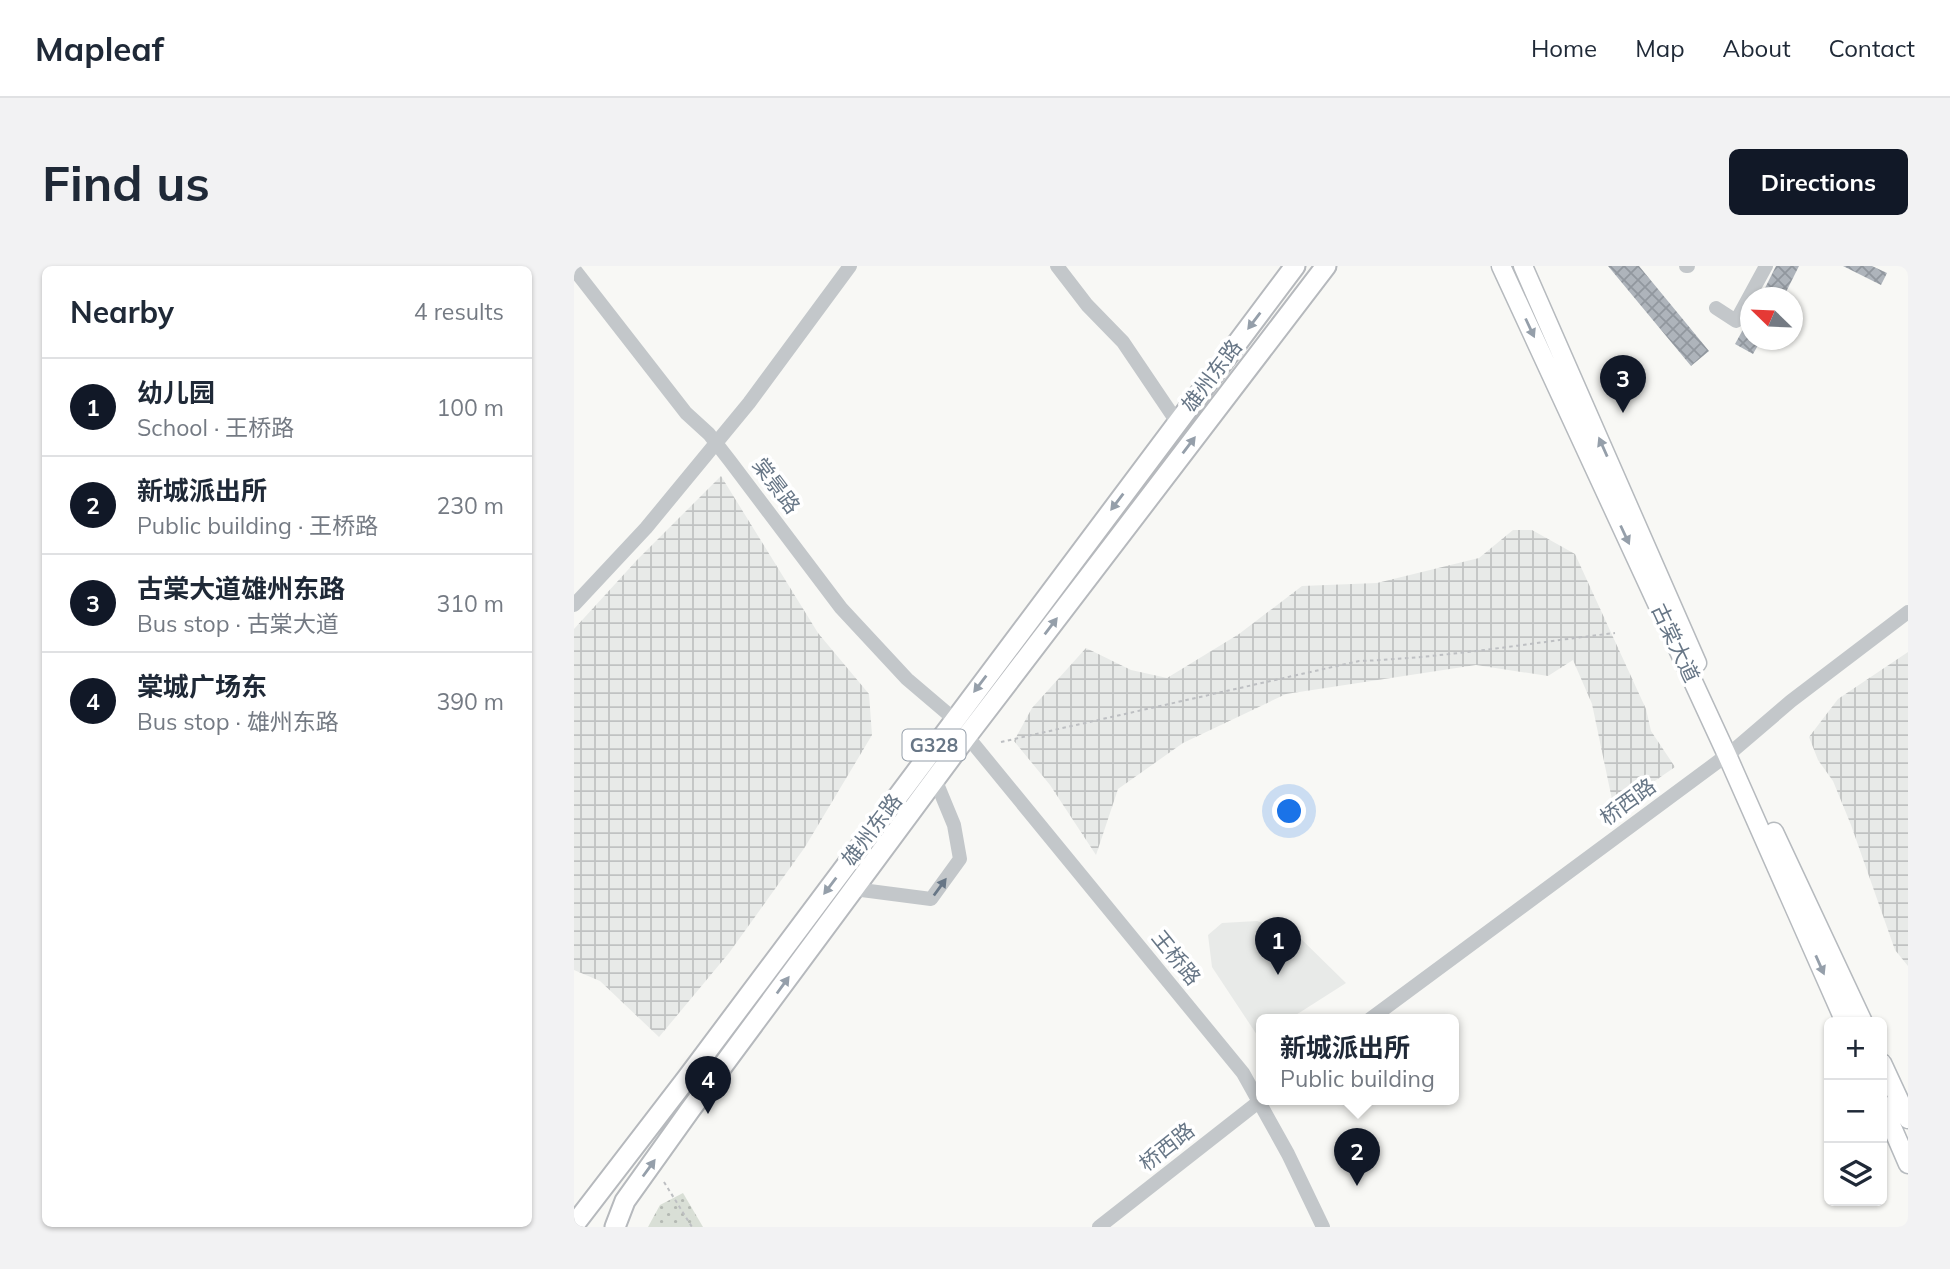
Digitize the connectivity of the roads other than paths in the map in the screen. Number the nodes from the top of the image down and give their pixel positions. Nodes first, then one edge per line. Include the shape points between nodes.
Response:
1 (850, 266) edge
2 (1057, 266) edge
3 (1295, 266) edge
4 (1326, 266) edge
5 (1502, 266) edge
6 (1524, 266) edge
7 (1766, 266) edge
8 (574, 269) edge
9 (1716, 308) dead end
10 (1177, 422) junction
11 (716, 444) junction
12 (574, 605) edge
13 (1908, 612) edge
14 (954, 719) junction
15 (967, 736) junction
16 (1731, 752) junction
17 (935, 779) junction
18 (854, 889) junction
19 (1377, 1014) edge
20 (1843, 1017) edge
21 (1861, 1017) edge
22 (1887, 1074) edge
23 (1256, 1094) edge
24 (1256, 1103) edge
25 (1262, 1105) edge
26 (1887, 1116) edge
27 (1908, 1119) edge
28 (1908, 1164) edge
29 (574, 1225) edge
30 (615, 1227) edge
31 (1099, 1227) edge
32 (1323, 1227) edge

1 - 11 street
2 - 10 street via 1087,306 1124,342
3 -> 10 highway, 雄州东路 / G328
15 -> 4 highway, 雄州东路 / G328
5 -> 16 main road, 古棠大道
16 -> 6 main road, 古棠大道
7 - 9 street via 1736,321
8 - 11 street, 棠景路
10 -> 14 highway, 雄州东路 / G328
11 - 12 street
11 - 14 street, 棠景路 via 841,608 907,679
13 - 16 street, 桥西路
14 -> 29 highway, 雄州东路 / G328
15 - 17 highway, 雄州东路 / G328
15 - 23 street, 王桥路
16 - 19 street, 桥西路
16 -> 20 main road, 古棠大道
16 - 21 main road, 古棠大道
17 - 18 highway, 雄州东路 / G328
18 -> 17 street via 931,899 960,859 954,825
30 -> 18 highway, 雄州东路 / G328 via 625,1201
22 - 27 main road
24 - 31 street, 桥西路
25 - 32 street, 王桥路
26 - 28 main road

